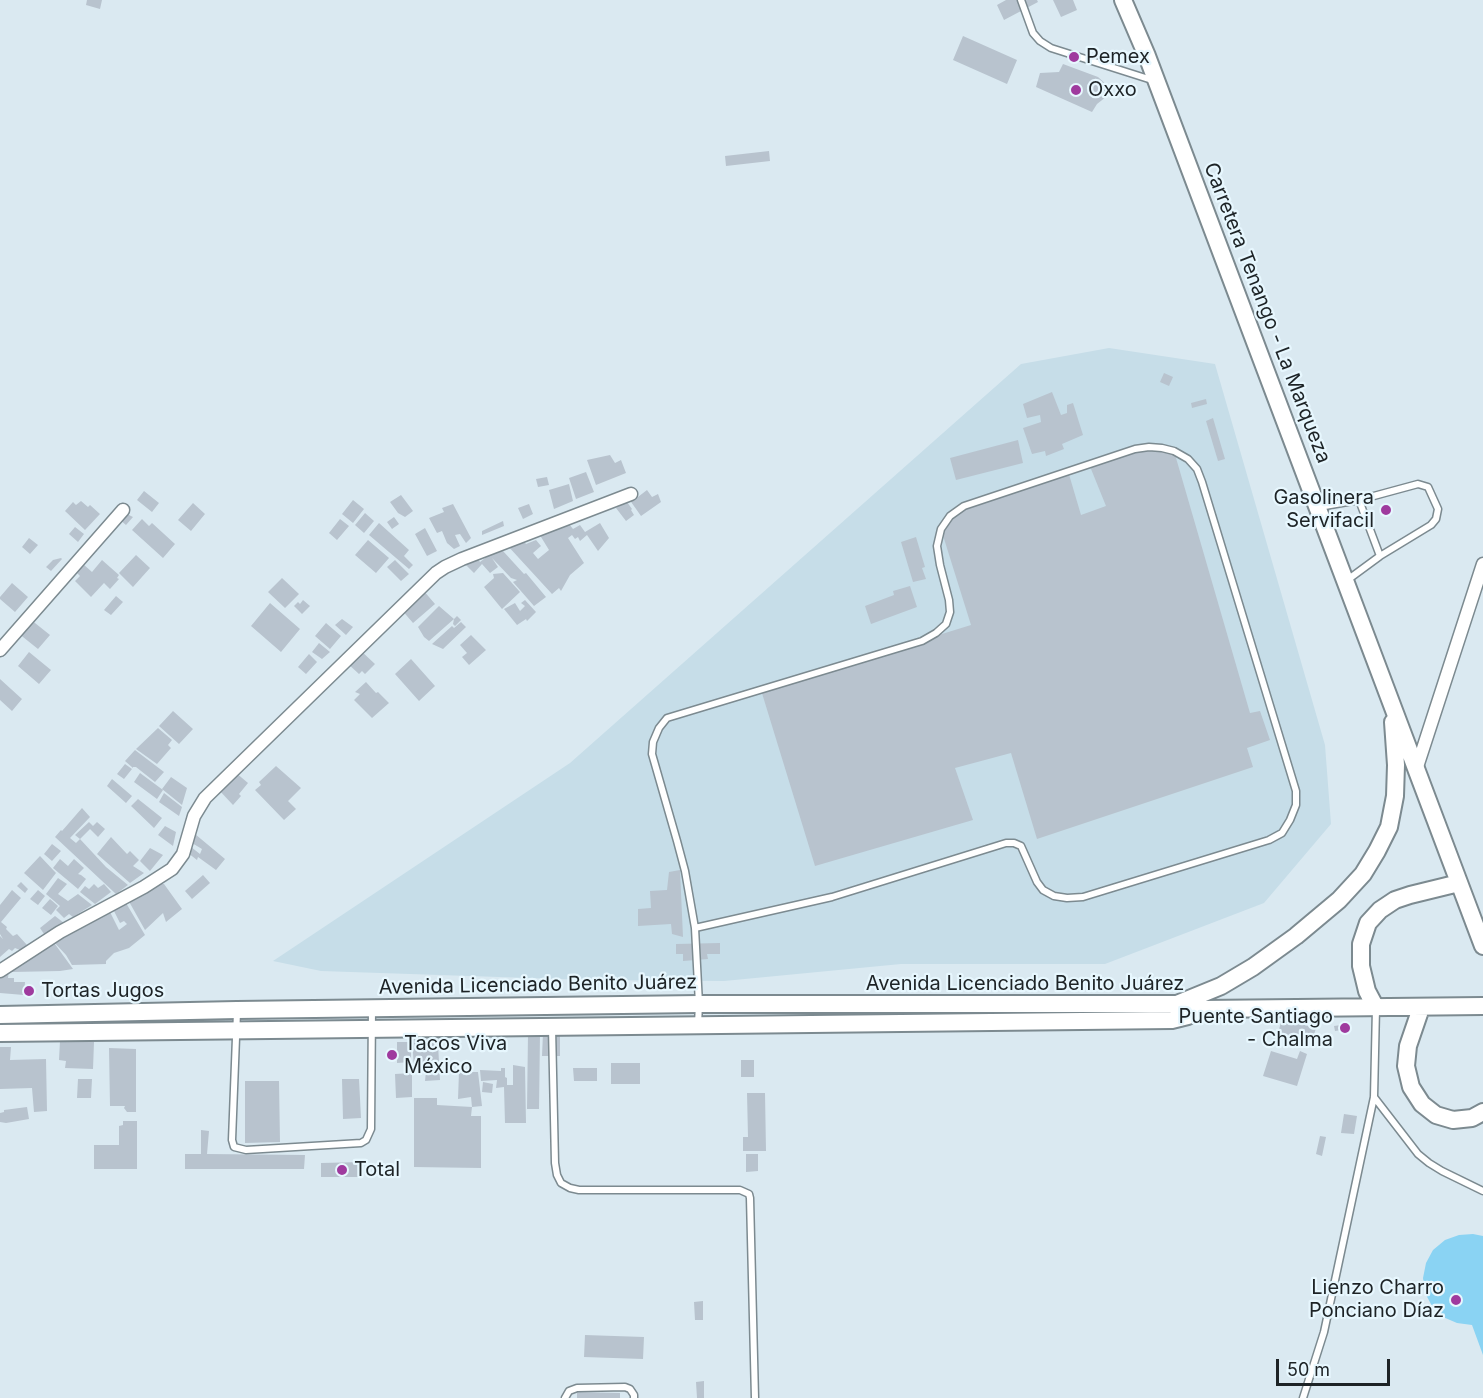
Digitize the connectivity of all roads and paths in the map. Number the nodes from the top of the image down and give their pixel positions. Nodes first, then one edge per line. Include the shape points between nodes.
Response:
1 (1021, 0) edge
2 (1123, 0) edge
3 (1157, 82) junction
4 (631, 494) dead end
5 (1359, 500) junction
6 (1317, 507) junction
7 (123, 510) dead end
8 (1380, 556) junction
9 (1483, 564) edge
10 (1345, 582) junction
11 (0, 650) edge
12 (1392, 704) junction
13 (1416, 770) junction
14 (1459, 883) junction
15 (695, 927) junction
16 (1483, 946) edge
17 (0, 971) edge
18 (699, 1004) junction
19 (1176, 1004) junction
20 (1483, 1006) edge
21 (1376, 1008) junction
22 (1421, 1008) junction
23 (372, 1009) junction
24 (1203, 1009) junction
25 (237, 1010) junction
26 (0, 1015) edge
27 (698, 1025) junction
28 (552, 1028) junction
29 (236, 1030) junction
30 (372, 1030) junction
31 (0, 1033) edge
32 (1374, 1097) junction
33 (1483, 1112) edge
34 (1483, 1191) edge
35 (565, 1398) edge
36 (634, 1398) edge
37 (754, 1398) edge
38 (1303, 1398) edge

1 - 3 lane via 1033,33 1051,48
2 - 3 main road, Carretera Tenango - La Marqueza
3 - 6 main road, Carretera Tenango - La Marqueza
4 - 17 street via 462,559 436,573 205,798 194,816 183,854 171,869
5 - 6 lane
5 - 8 lane
5 - 8 lane via 1418,484 1428,488 1438,509 1431,525
6 - 10 main road, Carretera Tenango - La Marqueza
7 - 11 street
8 - 10 lane
9 - 13 street
10 - 12 main road, Carretera Tenango - La Marqueza
12 - 13 main road, Carretera Tenango - La Marqueza
12 - 19 main road via 1395,796 1389,826 1364,874 1339,900 1253,967 1221,986
13 - 14 main road, Carretera Tenango - La Marqueza
14 - 16 main road, Carretera Tenango - La Marqueza
14 - 21 main road via 1395,900 1368,923 1361,944 1361,966
15 - 15 lane via 832,897 1006,843 1021,846 1043,890 1067,898 1083,897 1282,833 1296,805 1296,791 1202,482 1188,459 1162,448 1135,449 964,506 941,529 937,546 950,612 946,624 936,633 921,641 667,718 653,742 652,754 680,851
15 - 18 lane
18 - 19 main road, Avenida Licenciado Benito Juárez
18 - 23 main road, Avenida Licenciado Benito Juárez
18 - 27 lane
19 - 24 main road, Avenida Licenciado Benito Juárez
20 - 22 main road
21 - 22 main road
21 - 24 main road
21 - 32 lane
22 - 33 main road via 1408,1046 1406,1066 1411,1087 1422,1104 1436,1115 1453,1120
23 - 25 main road, Avenida Licenciado Benito Juárez
23 - 30 lane
24 - 27 main road, Avenida Licenciado Benito Juárez via 1172,1020
25 - 26 main road, Avenida Licenciado Benito Juárez
25 - 29 lane
27 - 28 main road, Avenida Licenciado Benito Juárez
28 - 30 main road, Avenida Licenciado Benito Juárez
28 - 37 lane via 555,1163 561,1183 579,1190 740,1190 749,1194
29 - 30 main road, Avenida Licenciado Benito Juárez
29 - 30 lane via 232,1140 234,1147 246,1150 366,1140 371,1129
29 - 31 main road, Avenida Licenciado Benito Juárez
32 - 34 lane via 1418,1154
32 - 38 lane via 1324,1332
35 - 36 lane via 577,1388 625,1387

